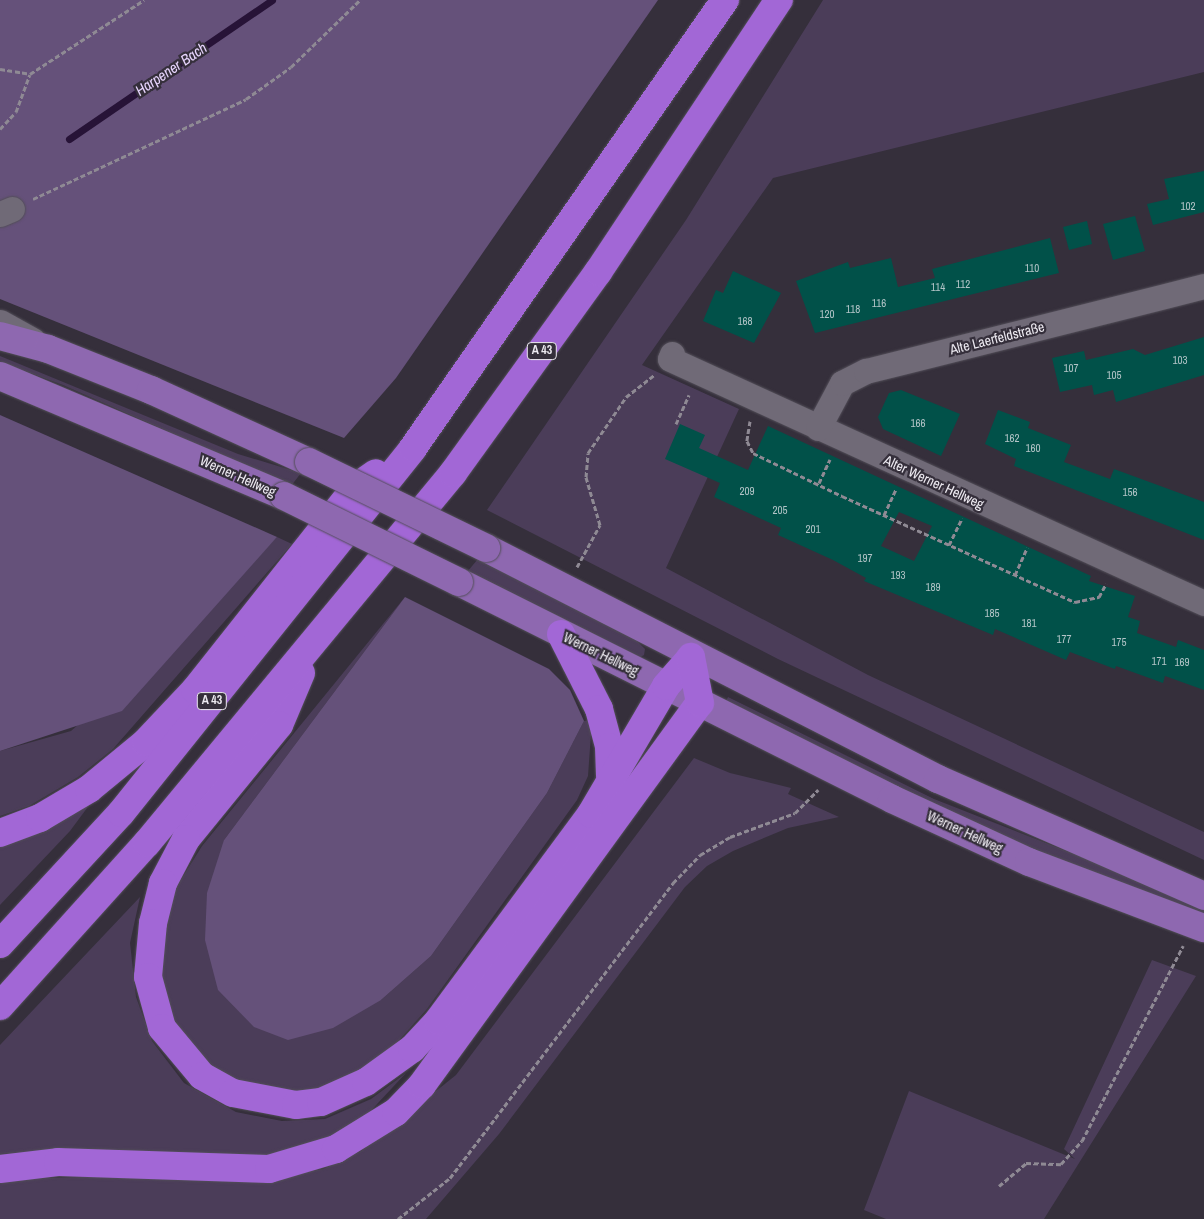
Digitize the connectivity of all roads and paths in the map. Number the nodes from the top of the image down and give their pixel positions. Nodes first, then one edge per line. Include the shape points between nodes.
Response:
1 (144, 0) edge
2 (360, 0) edge
3 (726, 0) edge
4 (778, 0) edge
5 (0, 69) edge
6 (30, 74) junction
7 (0, 129) edge
8 (6, 212) edge
9 (1204, 286) edge
10 (0, 322) edge
11 (0, 336) edge
12 (48, 349) junction
13 (676, 358) joint
14 (0, 376) edge
15 (687, 400) dead end
16 (760, 400) junction
17 (676, 424) dead end
18 (818, 428) junction
19 (413, 448) junction
20 (831, 458) dead end
21 (819, 483) junction
22 (895, 490) dead end
23 (884, 515) junction
24 (961, 520) dead end
25 (949, 545) junction
26 (1026, 550) dead end
27 (1115, 566) junction
28 (1015, 575) junction
29 (564, 590) junction
30 (1204, 603) edge
31 (561, 634) junction
32 (311, 648) junction
33 (692, 657) junction
34 (666, 686) junction
35 (700, 704) junction
36 (836, 771) junction
37 (610, 776) junction
38 (0, 833) edge
39 (1204, 896) edge
40 (1199, 926) edge
41 (0, 944) edge
42 (0, 1006) edge
43 (0, 1169) edge
44 (999, 1186) dead end
45 (398, 1219) edge

1 - 6 path
2 - 8 path via 291,67 246,99
3 - 19 highway, A 43
4 - 32 highway, A 43 via 553,336 453,473
5 - 6 path
6 - 7 path via 16,112
9 - 18 street, Alte Laerfeldstraße via 866,371 842,383
10 - 12 street
11 - 12 main road
12 - 29 main road, bridge via 309,462 486,548
13 - 16 street, Alter Werner Hellweg
13 - 29 path via 640,382 588,453 586,477 600,525
14 - 31 main road, Werner Hellweg, bridge via 284,496
15 - 17 path
16 - 18 street, Alter Werner Hellweg
16 - 21 path via 748,428 753,453
18 - 27 street, Alter Werner Hellweg
19 - 38 highway via 356,487 195,690 146,742 89,789 40,818
19 - 41 highway, A 43 via 121,813
20 - 21 path
21 - 23 path
22 - 23 path
23 - 25 path
24 - 25 path
25 - 28 path
26 - 28 path
27 - 28 path via 1099,597 1089,602 1076,602
27 - 30 street, Alter Werner Hellweg
29 - 33 main road
31 - 34 main road, Werner Hellweg
31 - 37 highway via 599,709 609,747
32 - 37 highway via 279,725 186,839 162,883 152,923 148,977 162,1028 202,1076 233,1093 296,1105 321,1102 366,1082 412,1049 438,1021 591,814
32 - 42 highway, A 43 via 147,843
33 - 34 highway
33 - 35 highway
33 - 39 main road via 1016,816
34 - 35 main road, Werner Hellweg
34 - 37 highway
35 - 36 main road, Werner Hellweg
35 - 43 highway via 422,1085 396,1112 364,1134 304,1162 269,1169 58,1162
36 - 40 main road, Werner Hellweg via 1029,862
36 - 45 path via 795,813 730,836 700,856 673,883 450,1178
40 - 44 path via 1082,1141 1061,1164 1026,1163

